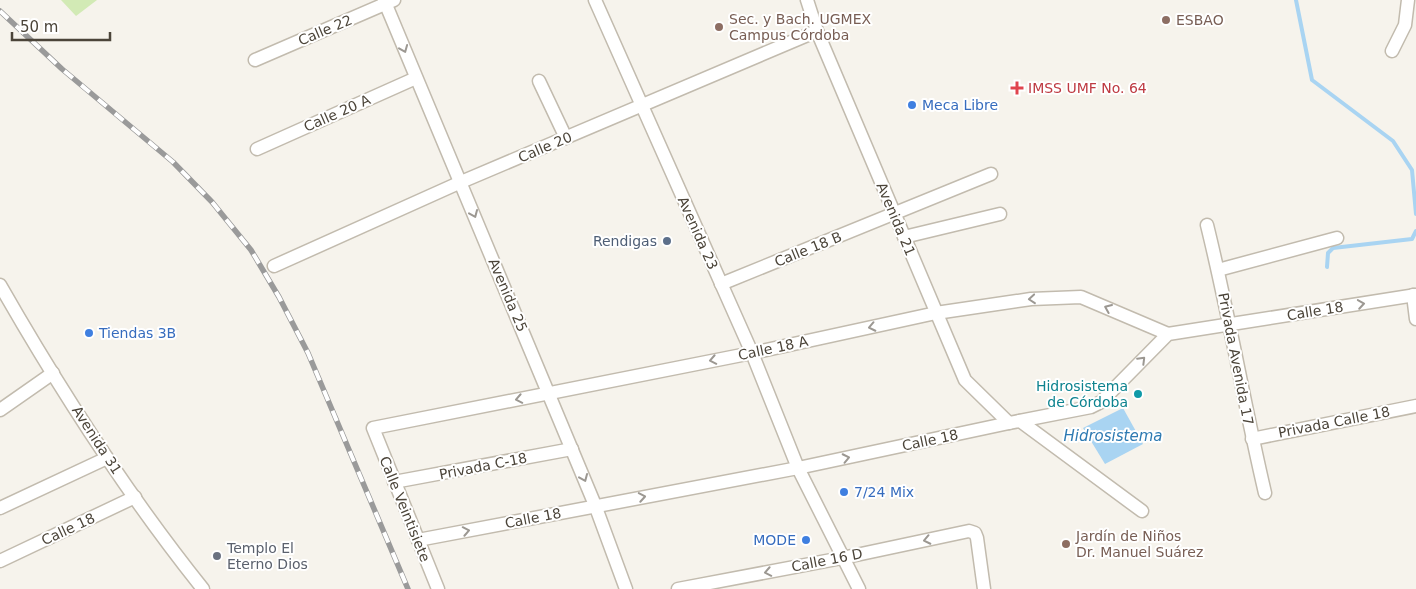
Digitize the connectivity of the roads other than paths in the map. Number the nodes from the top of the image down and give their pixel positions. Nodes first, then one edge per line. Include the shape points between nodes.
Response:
1 (595, 0) edge
2 (807, 0) edge
3 (1408, 0) edge
4 (388, 1) edge
5 (817, 31) junction
6 (1392, 51) dead end
7 (255, 60) dead end
8 (416, 78) junction
9 (539, 81) dead end
10 (641, 107) junction
11 (566, 138) junction
12 (257, 149) dead end
13 (991, 174) dead end
14 (461, 182) junction
15 (894, 214) junction
16 (1000, 214) dead end
17 (1207, 225) dead end
18 (904, 237) junction
19 (1337, 238) dead end
20 (274, 266) dead end
21 (1218, 270) junction
22 (721, 284) junction
23 (0, 285) edge
24 (1414, 295) edge
25 (936, 314) junction
26 (1416, 319) edge
27 (1230, 325) junction
28 (1168, 334) junction
29 (752, 353) junction
30 (53, 373) junction
31 (548, 393) junction
32 (1416, 406) edge
33 (0, 410) edge
34 (1015, 422) junction
35 (373, 428) joint
36 (1252, 439) junction
37 (572, 449) junction
38 (107, 458) junction
39 (798, 468) junction
40 (394, 482) junction
41 (1265, 493) dead end
42 (135, 497) junction
43 (596, 505) junction
44 (0, 508) edge
45 (1142, 512) dead end
46 (418, 540) junction
47 (842, 558) junction
48 (0, 561) edge
49 (203, 589) edge
50 (438, 589) edge
51 (626, 589) edge
52 (678, 589) edge
53 (859, 589) edge
54 (984, 589) edge

1 - 10 street, Avenida 23
2 - 5 street, Avenida 21
3 - 6 street via 1405,25
4 - 7 street, Calle 22
4 -> 8 street, Avenida 25
5 - 10 street, Calle 20
5 - 15 street, Avenida 21
8 - 12 street, Calle 20 A
8 - 14 street, Avenida 25
9 - 11 street
10 - 11 street, Calle 20
10 - 22 street, Avenida 23
11 - 14 street, Calle 20
13 - 15 street, Calle 18 B
14 - 20 street, Calle 20
14 -> 31 street, Avenida 25
15 - 18 street, Avenida 21
15 - 22 street, Calle 18 B
16 - 18 street
17 - 21 street, Privada Avenida 17
18 - 25 street, Avenida 21
19 - 21 street
21 - 27 street, Privada Avenida 17
22 - 29 street, Avenida 23
23 - 30 street, Avenida 31
24 - 26 street
27 -> 24 street, Calle 18
28 -> 25 street, Calle 18 A via 1081,297 1031,299
25 -> 29 street, Calle 18 A
25 - 34 street, Avenida 21 via 965,380
27 - 28 street, Calle 18
27 - 36 street, Privada Avenida 17
34 -> 28 street, Calle 18 via 1091,407 1101,402
29 -> 31 street, Calle 18 A
29 - 39 street, Avenida 23
30 - 33 street
30 - 38 street, Avenida 31
31 -> 35 street, Calle 18 A
31 - 37 street, Avenida 25
32 - 36 street, Privada Calle 18
39 -> 34 street, Calle 18
34 - 45 street, Avenida 21
35 - 40 street, Calle Veintisiete
36 - 41 street, Privada Avenida 17
37 - 40 street, Privada C-18
37 -> 43 street, Avenida 25
38 - 42 street, Avenida 31
38 - 44 street
43 -> 39 street, Calle 18
39 - 47 street
40 - 46 street, Calle Veintisiete
42 - 48 street, Calle 18
42 - 49 street, Avenida 31
46 -> 43 street, Calle 18
43 - 51 street, Avenida 25
46 - 50 street, Calle Veintisiete
47 -> 52 street, Calle 16 D
47 - 53 street
54 -> 47 street, Calle 16 D via 977,538 969,531

